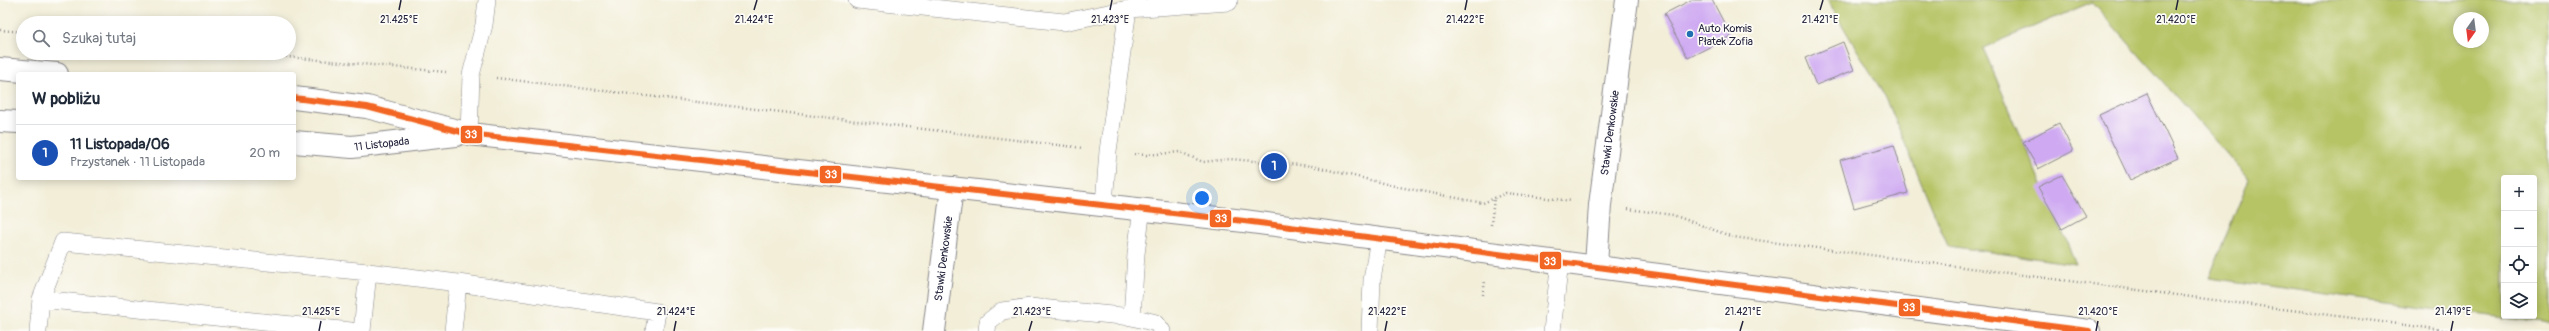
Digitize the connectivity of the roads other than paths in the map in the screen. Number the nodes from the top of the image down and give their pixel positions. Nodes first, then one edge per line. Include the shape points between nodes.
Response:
1 (487, 0) edge
2 (857, 0) edge
3 (1229, 0) edge
4 (1627, 0) edge
5 (928, 4) edge
6 (1128, 9) junction
7 (0, 69) edge
8 (34, 72) edge
9 (296, 98) edge
10 (0, 121) edge
11 (16, 122) edge
12 (469, 134) junction
13 (296, 142) edge
14 (952, 188) junction
15 (1104, 204) junction
16 (1142, 208) junction
17 (1379, 238) junction
18 (1560, 261) junction
19 (1596, 265) junction
20 (368, 272) junction
21 (458, 283) junction
22 (41, 299) junction
23 (1132, 317) junction
24 (933, 330) edge
25 (38, 331) edge
26 (352, 331) edge
27 (362, 331) edge
28 (453, 331) edge
29 (654, 331) edge
30 (987, 331) edge
31 (1162, 331) edge
32 (1370, 331) edge
33 (1552, 331) edge
34 (2089, 331) edge

1 - 12 lane via 484,26 471,75
2 - 5 lane
3 - 6 lane
4 - 19 street, Stawki Denkowskie via 1600,205
5 - 6 lane via 1064,22
6 - 15 lane via 1108,151
7 - 8 street
9 - 12 street, 11 Listopada via 367,107
10 - 11 street
12 - 13 street, 11 Listopada via 352,147
12 - 14 street, 11 Listopada
14 - 15 street, 11 Listopada
14 - 24 street, Stawki Denkowskie
15 - 16 street, 11 Listopada
16 - 17 street, 11 Listopada
16 - 23 lane
17 - 18 street, 11 Listopada
17 - 32 lane via 1372,280
18 - 19 street, 11 Listopada
18 - 33 lane
19 - 34 street, 11 Listopada
20 - 21 lane
20 - 22 lane via 63,242
20 - 27 lane
21 - 28 lane
21 - 29 lane via 657,312
22 - 25 lane
22 - 26 lane
23 - 30 lane via 1030,307 1012,308 1002,311 988,322
23 - 31 lane via 1156,323

